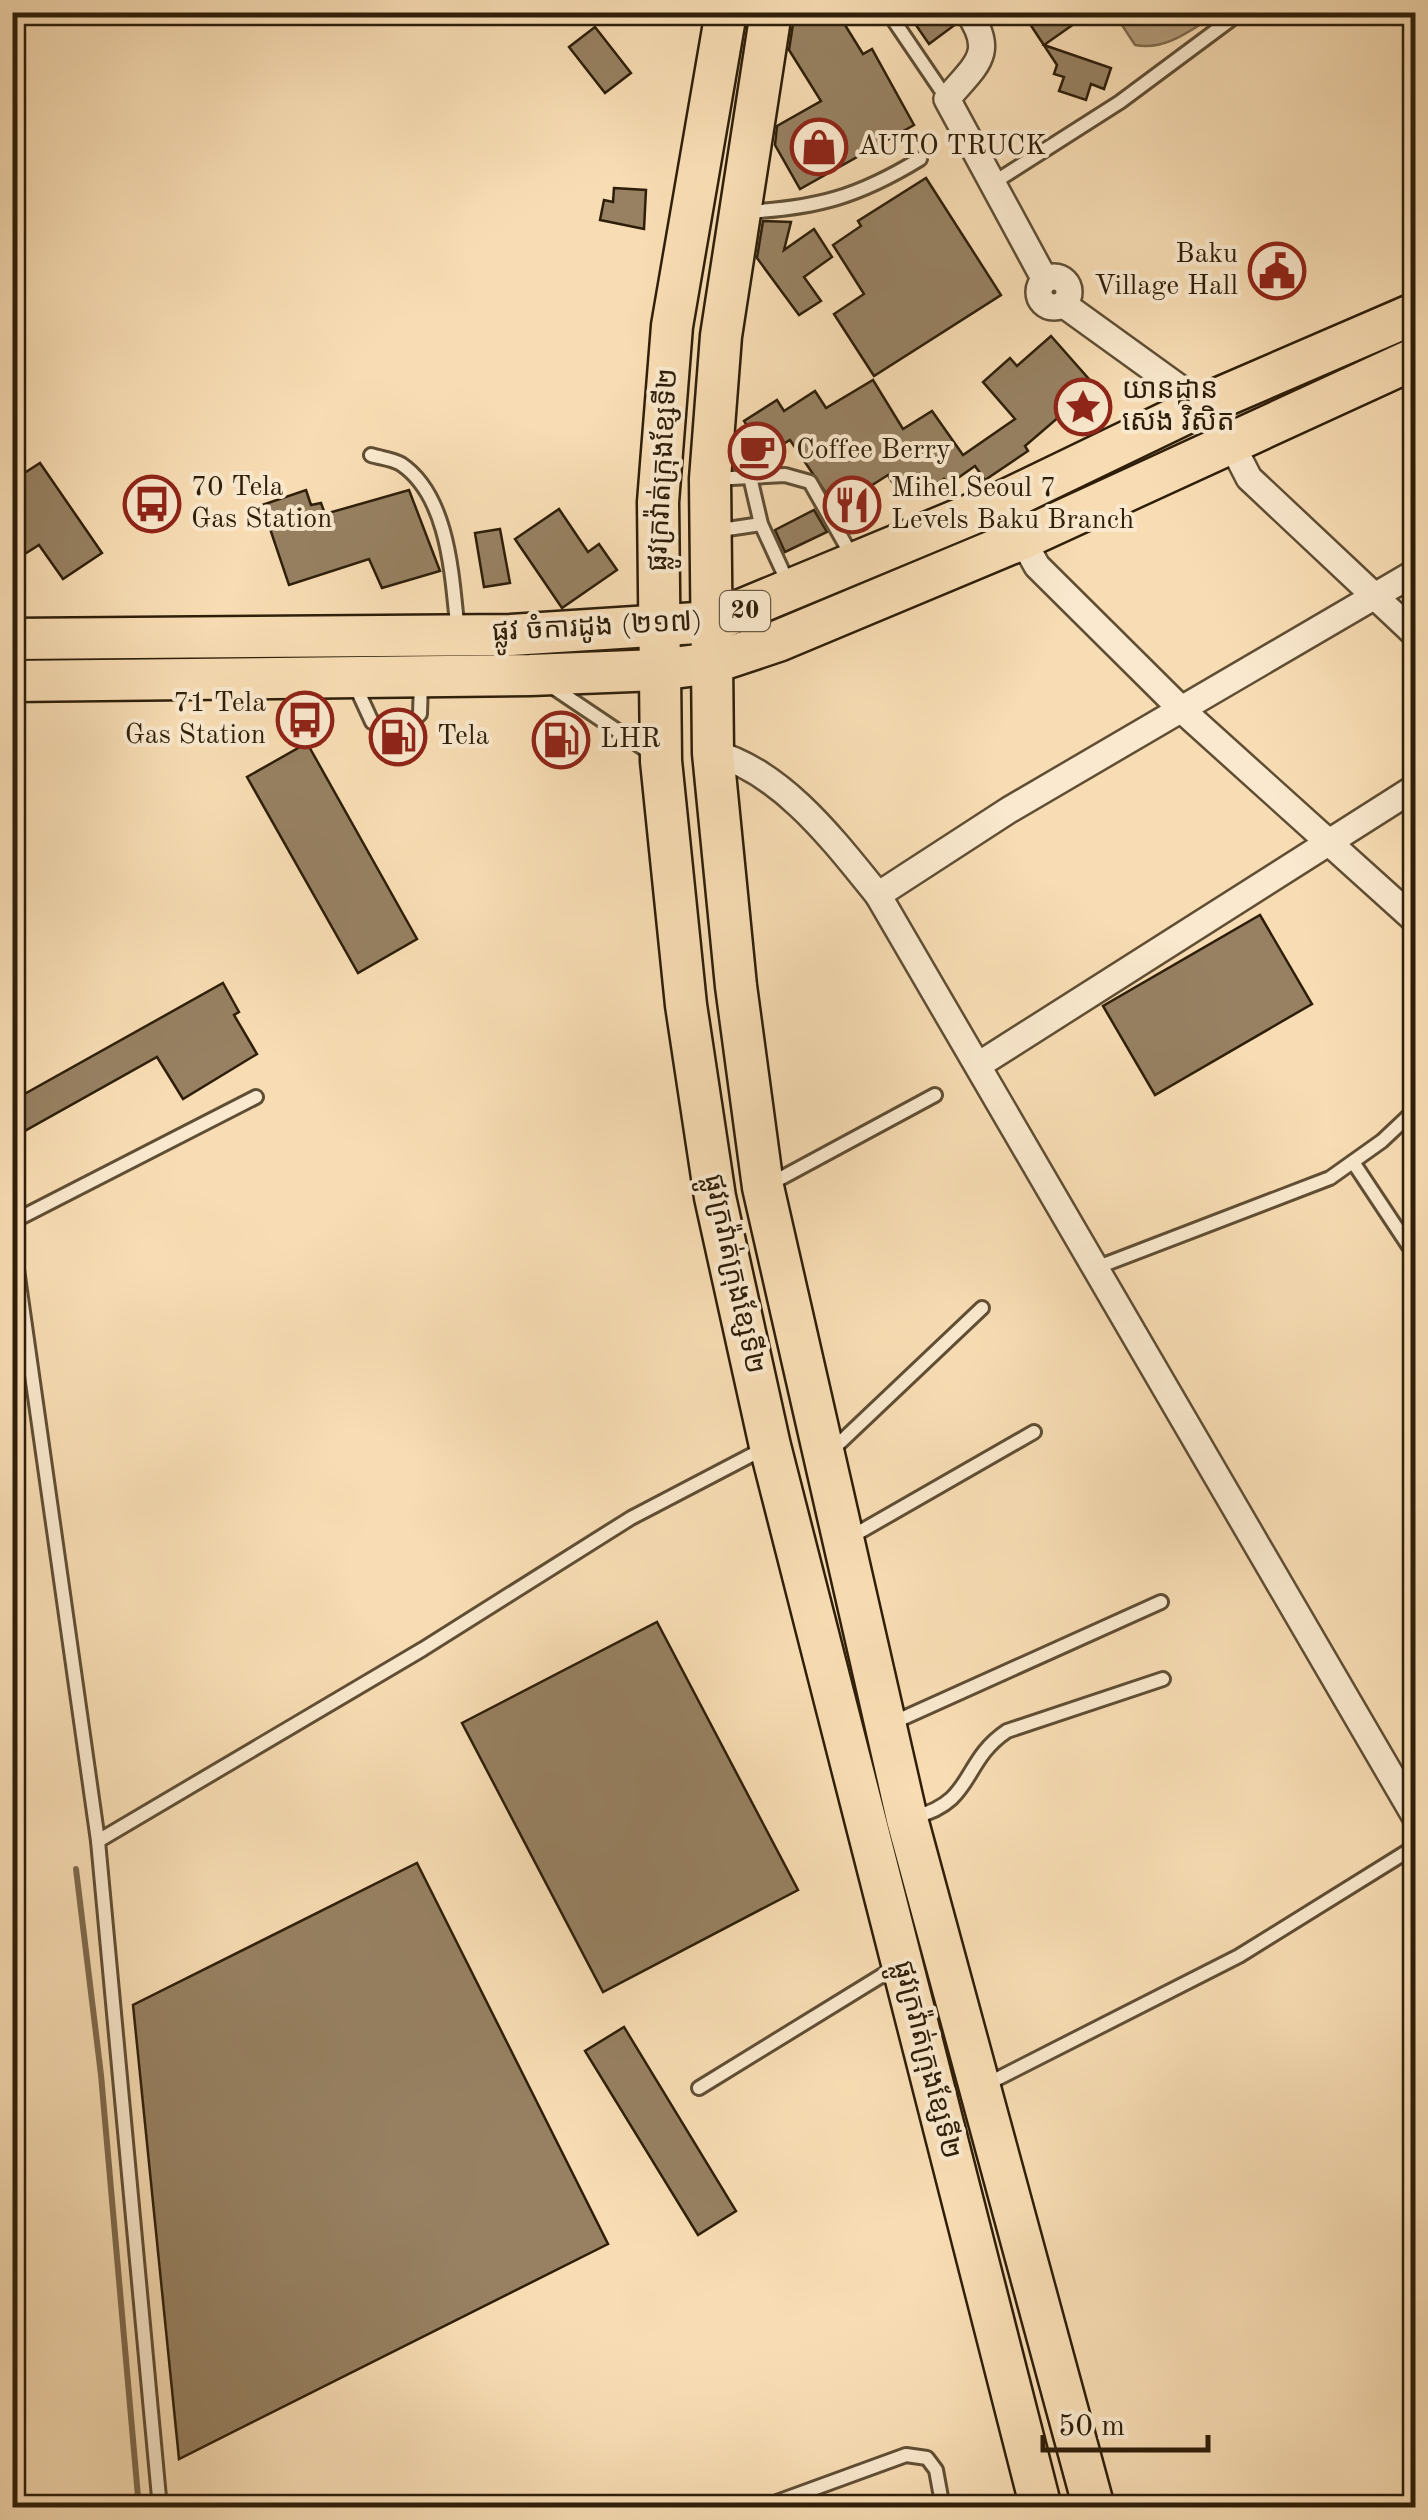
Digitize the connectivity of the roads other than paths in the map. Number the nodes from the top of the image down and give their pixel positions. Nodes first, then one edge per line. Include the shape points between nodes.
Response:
1 (726, 12) edge
2 (771, 12) edge
3 (888, 12) edge
4 (968, 12) edge
5 (1241, 12) edge
6 (947, 98) junction
7 (920, 159) dead end
8 (993, 183) junction
9 (738, 212) junction
10 (1416, 313) edge
11 (1416, 358) edge
12 (1203, 406) junction
13 (1231, 443) junction
14 (371, 455) dead end
15 (750, 477) junction
16 (710, 479) junction
17 (761, 524) junction
18 (711, 532) junction
19 (1022, 538) junction
20 (856, 565) junction
21 (1416, 572) edge
22 (792, 592) junction
23 (1375, 596) junction
24 (712, 622) junction
25 (658, 628) junction
26 (458, 635) junction
27 (1416, 635) edge
28 (12, 639) edge
29 (712, 663) junction
30 (658, 670) junction
31 (530, 675) junction
32 (12, 681) edge
33 (1182, 710) junction
34 (713, 753) junction
35 (660, 761) junction
36 (1416, 787) edge
37 (1330, 844) junction
38 (878, 895) junction
39 (1416, 921) edge
40 (980, 1064) junction
41 (936, 1095) dead end
42 (256, 1096) dead end
43 (1416, 1109) edge
44 (1353, 1162) junction
45 (763, 1187) junction
46 (12, 1222) edge
47 (12, 1234) edge
48 (1416, 1257) edge
49 (1098, 1266) junction
50 (982, 1308) dead end
51 (1034, 1432) dead end
52 (770, 1446) junction
53 (823, 1458) junction
54 (842, 1541) junction
55 (1162, 1602) dead end
56 (862, 1627) junction
57 (818, 1640) junction
58 (1162, 1679) dead end
59 (888, 1726) junction
60 (1416, 1818) edge
61 (907, 1819) junction
62 (98, 1841) junction
63 (1416, 1846) edge
64 (901, 1964) junction
65 (982, 2086) junction
66 (699, 2088) dead end
67 (160, 2508) edge
68 (774, 2508) edge
69 (943, 2508) edge
70 (1042, 2508) edge
71 (1094, 2508) edge

1 - 25 main road, ផ្លូវក្រវ៉ាត់ក្រុងខ្សែទី២ via 672,326 658,502
2 - 9 main road, ផ្លូវក្រវ៉ាត់ក្រុងខ្សែទី២
3 - 6 lane
4 - 6 street via 984,36 983,50
5 - 8 lane via 1120,102
6 - 8 street
7 - 9 lane via 835,202
8 - 12 street via 1045,280 1066,283 1062,304
9 - 16 main road, ផ្លូវក្រវ៉ាត់ក្រុងខ្សែទី២
10 - 12 main road, ផ្លូវ ចំការដូង (២១៧) / 20
11 - 13 main road, ផ្លូវ ចំការដូង (២១៧) / 20
12 - 20 main road, ផ្លូវ ចំការដូង (២១៧) / 20
13 - 19 main road, ផ្លូវ ចំការដូង (២១៧) / 20
13 - 23 street via 1249,478
14 - 26 lane via 400,463 430,495 448,554
15 - 16 lane
15 - 17 lane
15 - 20 lane via 810,482
16 - 18 main road, ផ្លូវក្រវ៉ាត់ក្រុងខ្សែទី២
17 - 18 lane
17 - 22 lane
18 - 24 main road, ផ្លូវក្រវ៉ាត់ក្រុងខ្សែទី២
19 - 29 main road, ផ្លូវ ចំការដូង (២១៧) / 20
19 - 33 street via 1036,566
20 - 22 main road, ផ្លូវ ចំការដូង (២១៧) / 20
21 - 23 street
22 - 24 main road, ផ្លូវ ចំការដូង (២១៧) / 20
23 - 27 street
23 - 33 street
24 - 25 main road, ផ្លូវ ចំការដូង (២១៧) / 20
24 - 29 main road, ផ្លូវក្រវ៉ាត់ក្រុងខ្សែទី២
25 - 26 main road, ផ្លូវ ចំការដូង (២១៧) / 20
25 - 30 main road, ផ្លូវក្រវ៉ាត់ក្រុងខ្សែទី២
26 - 28 main road, ផ្លូវ ចំការដូង (២១៧) / 20
29 - 30 main road, ផ្លូវ ចំការដូង (២១៧) / 20
29 - 34 main road, ផ្លូវក្រវ៉ាត់ក្រុងខ្សែទី២
30 - 31 main road, ផ្លូវ ចំការដូង (២១៧) / 20
30 - 35 main road, ផ្លូវក្រវ៉ាត់ក្រុងខ្សែទី២
31 - 32 main road, ផ្លូវ ចំការដូង (២១៧) / 20
31 - 35 lane
33 - 37 street
33 - 38 street via 1008,810
34 - 38 street via 742,760 826,832
34 - 45 main road, ផ្លូវក្រវ៉ាត់ក្រុងខ្សែទី២
35 - 52 main road, ផ្លូវក្រវ៉ាត់ក្រុងខ្សែទី២ via 715,1197
36 - 37 street
37 - 39 street
37 - 40 street
38 - 40 street
40 - 49 street
41 - 45 lane
42 - 46 lane
43 - 44 lane
44 - 48 lane
44 - 49 lane via 1330,1178
45 - 53 main road, ផ្លូវក្រវ៉ាត់ក្រុងខ្សែទី២
47 - 62 lane
49 - 60 street
50 - 53 lane
51 - 54 lane
52 - 57 main road, ផ្លូវក្រវ៉ាត់ក្រុងខ្សែទី២
52 - 62 lane via 631,1518 423,1650
53 - 54 main road, ផ្លូវក្រវ៉ាត់ក្រុងខ្សែទី២
54 - 56 main road, ផ្លូវក្រវ៉ាត់ក្រុងខ្សែទី២
55 - 59 lane
56 - 57 main road
56 - 59 main road, ផ្លូវក្រវ៉ាត់ក្រុងខ្សែទី២
57 - 64 main road, ផ្លូវក្រវ៉ាត់ក្រុងខ្សែទី២
58 - 61 lane via 1006,1731 988,1744 956,1799
59 - 61 main road, ផ្លូវក្រវ៉ាត់ក្រុងខ្សែទី២
61 - 65 main road, ផ្លូវក្រវ៉ាត់ក្រុងខ្សែទី២
62 - 67 lane
63 - 65 lane via 1239,1956
64 - 66 lane
64 - 70 main road, ផ្លូវក្រវ៉ាត់ក្រុងខ្សែទី២
65 - 71 main road, ផ្លូវក្រវ៉ាត់ក្រុងខ្សែទី២
68 - 69 lane via 906,2455 927,2458 936,2470

